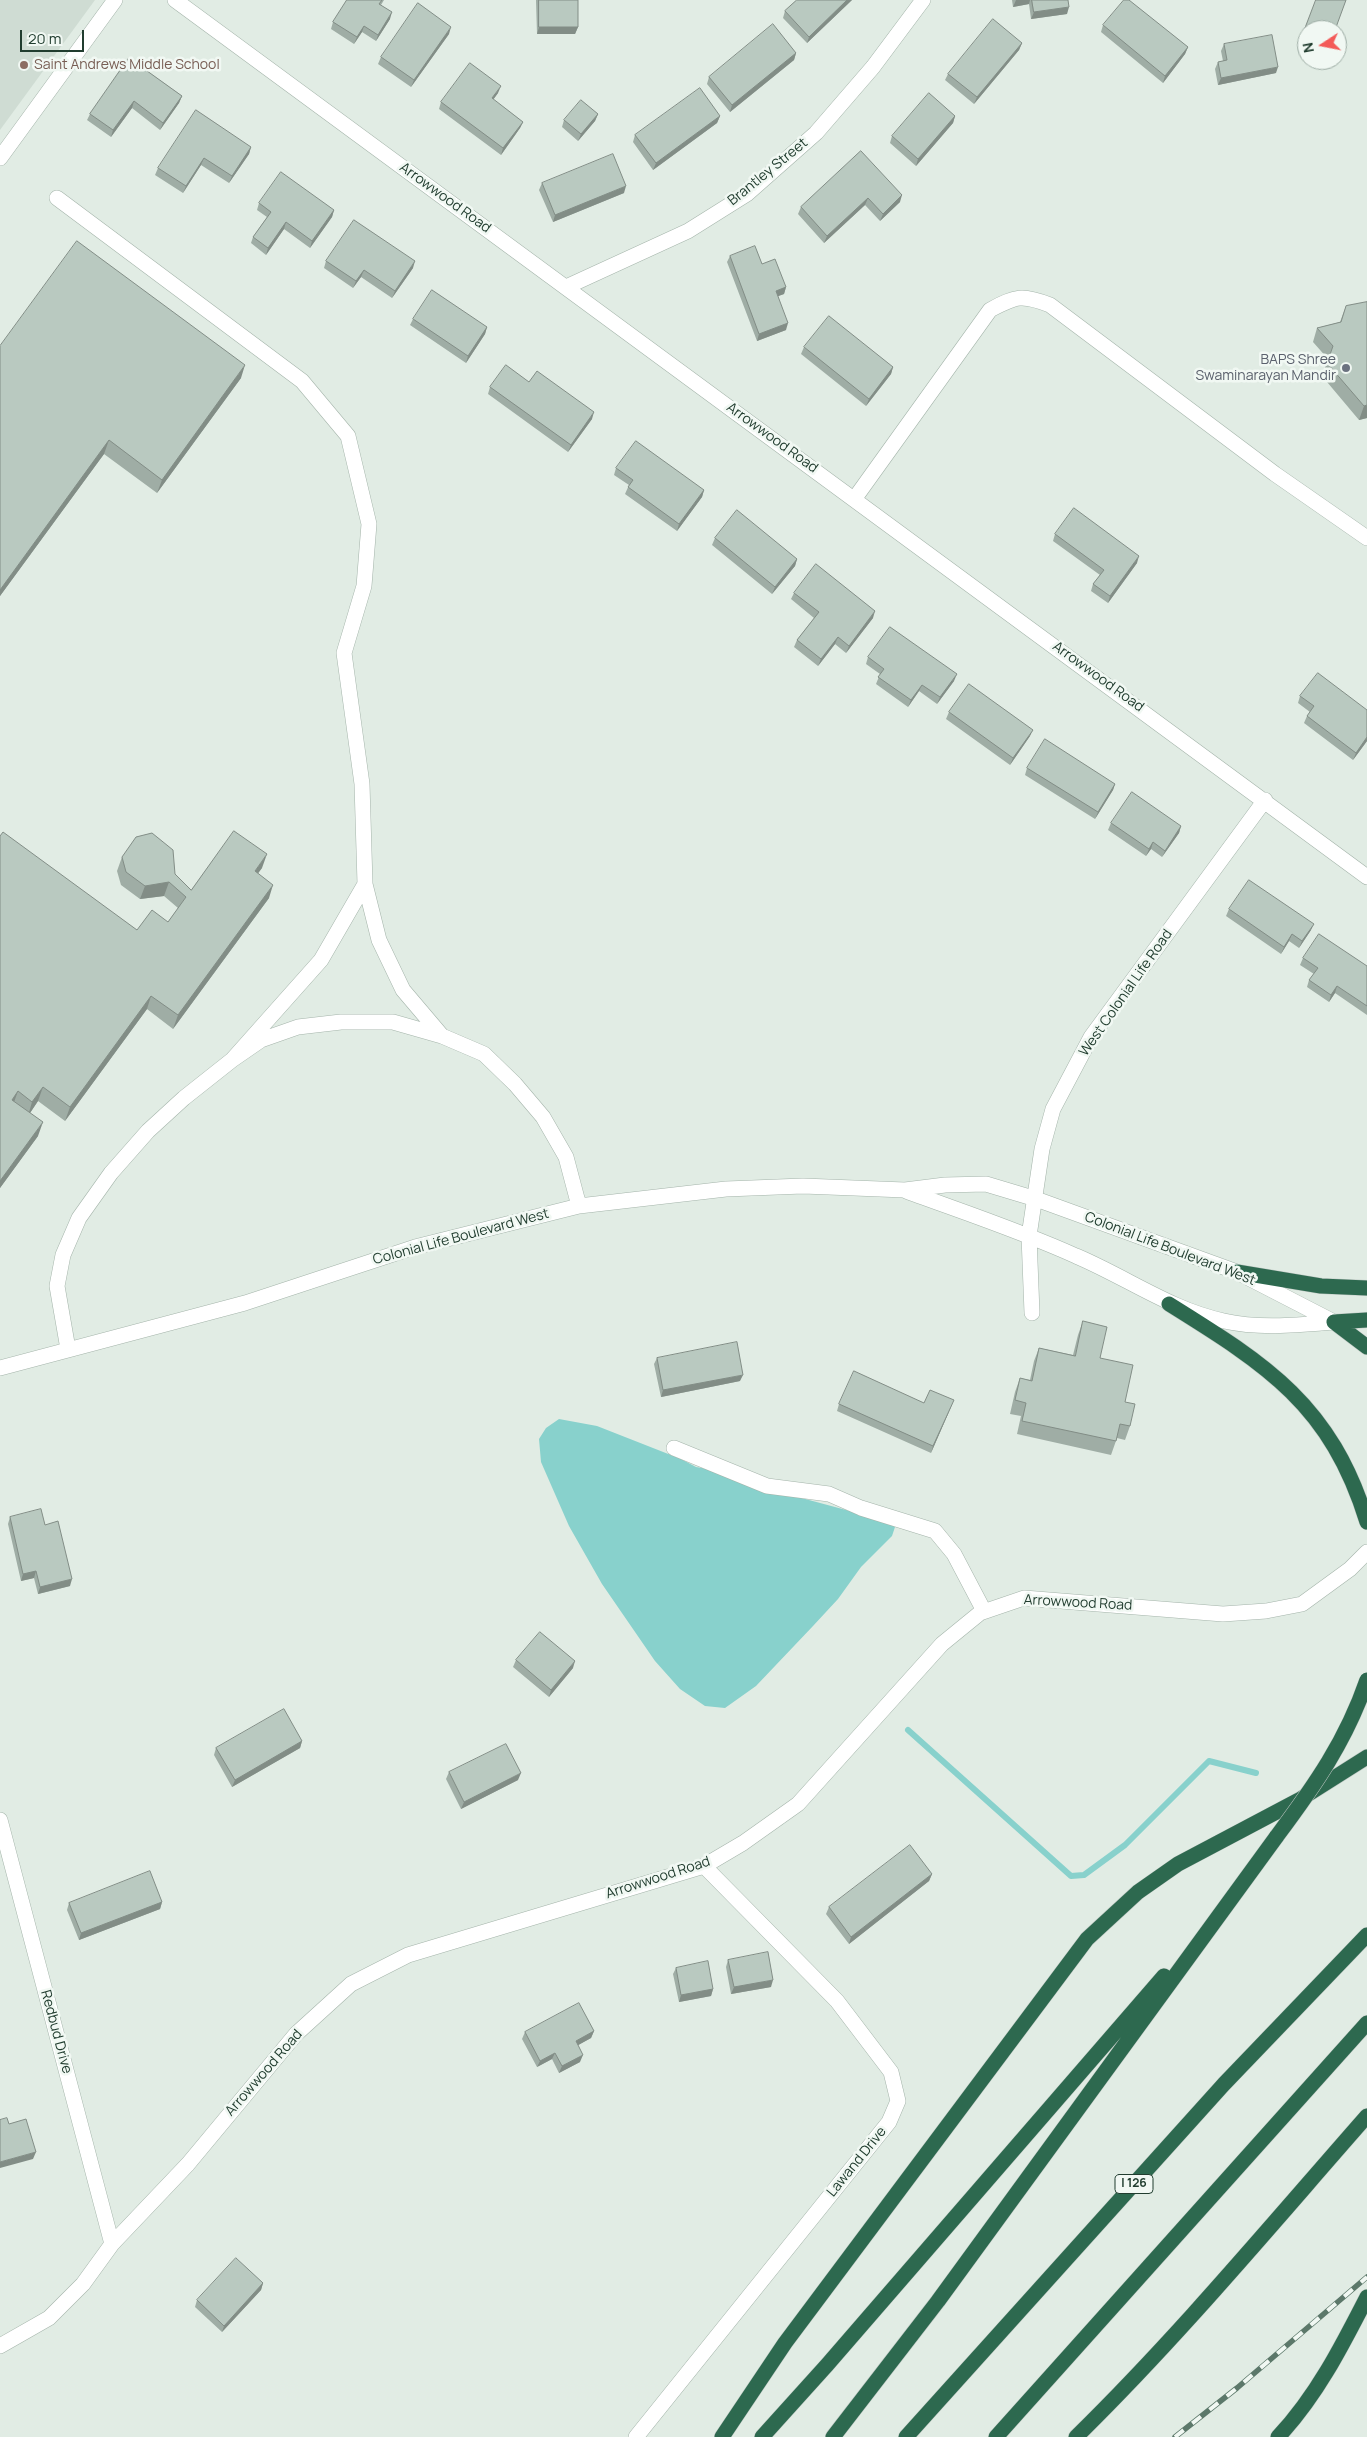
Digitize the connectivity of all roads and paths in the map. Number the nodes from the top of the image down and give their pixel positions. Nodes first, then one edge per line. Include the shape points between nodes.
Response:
1 (116, 0) edge
2 (175, 0) edge
3 (923, 0) edge
4 (0, 158) edge
5 (56, 198) dead end
6 (566, 287) junction
7 (855, 498) junction
8 (1367, 538) edge
9 (1265, 800) junction
10 (1367, 877) edge
11 (365, 884) junction
12 (442, 1036) junction
13 (232, 1060) junction
14 (905, 1190) junction
15 (1036, 1199) junction
16 (579, 1206) junction
17 (1029, 1236) junction
18 (1237, 1272) junction
19 (1367, 1288) edge
20 (1169, 1304) junction
21 (1032, 1313) dead end
22 (1367, 1320) edge
23 (1334, 1322) junction
24 (1367, 1347) edge
25 (68, 1349) junction
26 (0, 1368) edge
27 (674, 1448) dead end
28 (1367, 1522) edge
29 (1367, 1552) edge
30 (984, 1611) junction
31 (1367, 1680) edge
32 (1367, 1757) edge
33 (0, 1820) edge
34 (704, 1866) junction
35 (1234, 1896) junction
36 (1367, 1935) edge
37 (1367, 2023) edge
38 (1367, 2116) edge
39 (112, 2244) junction
40 (1367, 2297) edge
41 (0, 2346) edge
42 (636, 2437) edge
43 (722, 2437) edge
44 (762, 2437) edge
45 (833, 2437) edge
46 (906, 2437) edge
47 (996, 2437) edge
48 (1076, 2437) edge
49 (1278, 2437) edge

1 - 4 street
2 - 6 street, Arrowwood Road
3 - 6 street, Brantley Street via 874,67 816,133 747,194 688,231
5 - 11 street via 302,380 348,436 368,524 364,586 344,653 362,784
6 - 7 street, Arrowwood Road
7 - 8 street via 990,310 1010,300 1029,297 1050,305 1275,474
7 - 9 street, Arrowwood Road
9 - 10 street, Arrowwood Road
9 - 15 street, West Colonial Life Road via 1091,1037 1053,1109 1042,1149
11 - 12 street via 379,940 403,990
11 - 13 street via 321,960
12 - 13 street via 393,1022 341,1022 298,1027 261,1040
12 - 16 street via 484,1054 543,1117 566,1156
13 - 25 street via 148,1131 111,1173 79,1218 63,1255 57,1286
14 - 15 street, Colonial Life Boulevard West via 986,1184
14 - 16 street, Colonial Life Boulevard West via 803,1186 726,1189
14 - 17 street, Colonial Life Boulevard West
15 - 17 street, West Colonial Life Road
15 - 18 street, Colonial Life Boulevard West
16 - 25 street, Colonial Life Boulevard West via 415,1247 245,1303
17 - 20 street, Colonial Life Boulevard West via 1121,1276
17 - 21 street, West Colonial Life Road
18 - 19 highway via 1321,1286
18 - 23 street, Colonial Life Boulevard West
20 - 23 street, Colonial Life Boulevard West via 1224,1321 1256,1326
20 - 28 highway via 1231,1343 1272,1373 1298,1398 1324,1430 1343,1461
22 - 23 highway
23 - 24 highway
25 - 26 street, Colonial Life Boulevard West
27 - 30 street via 767,1486 829,1494 861,1508 934,1531 954,1554
29 - 30 street, Arrowwood Road via 1350,1570 1302,1604 1266,1612 1223,1614 1024,1598
30 - 34 street, Arrowwood Road via 942,1644 798,1804
31 - 35 highway, bridge via 1340,1746
32 - 43 highway via 1299,1800 1178,1864 1132,1897 1087,1939 785,2343
33 - 39 street, Redbud Drive
34 - 39 street, Arrowwood Road via 408,1955 352,1984 296,2034 188,2164
34 - 42 street, Lawand Drive via 837,2002 891,2072 898,2101 889,2122
35 - 44 highway
35 - 45 highway via 938,2300
36 - 46 highway, I 126 via 1224,2084
37 - 47 highway
38 - 48 highway via 1202,2303
39 - 41 street, Arrowwood Road via 83,2284 49,2318
40 - 49 highway via 1310,2399

